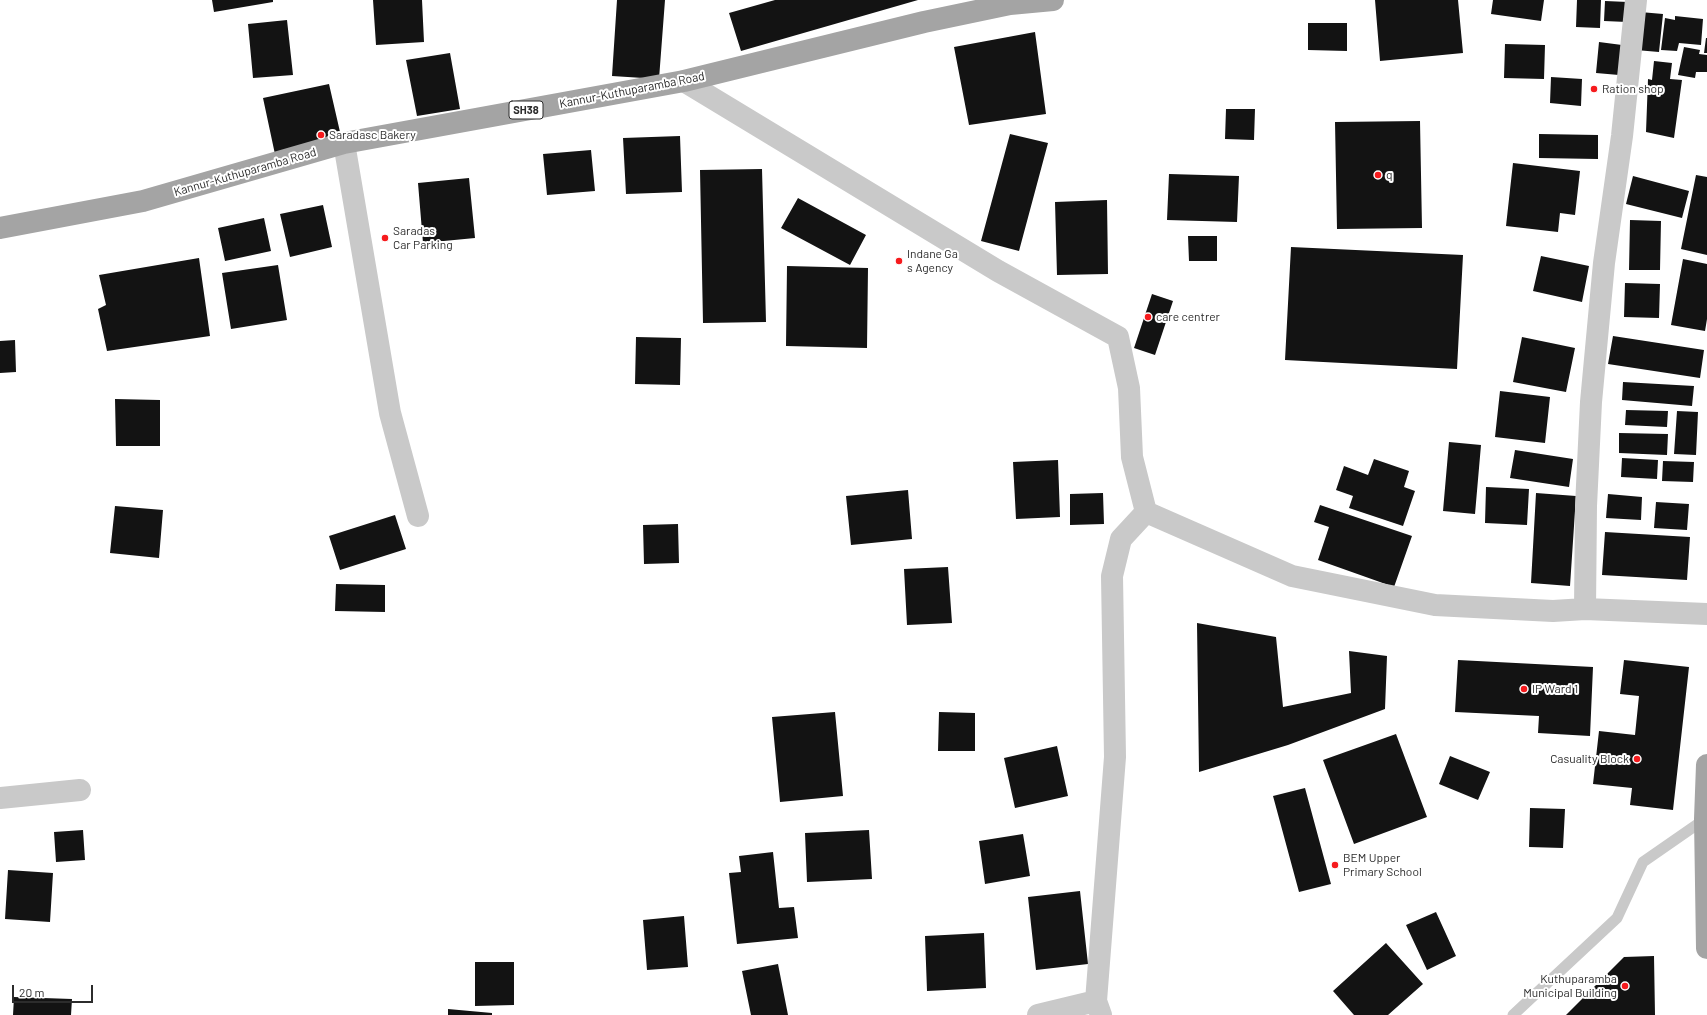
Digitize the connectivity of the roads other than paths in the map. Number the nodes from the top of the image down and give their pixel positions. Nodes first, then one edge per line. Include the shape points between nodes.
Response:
1 (1053, 0) edge
2 (1636, 0) edge
3 (684, 81) junction
4 (344, 143) junction
5 (0, 228) edge
6 (1146, 512) junction
7 (418, 516) dead end
8 (1585, 610) junction
9 (1707, 614) edge
10 (1707, 765) edge
11 (80, 790) dead end
12 (0, 798) edge
13 (1705, 819) junction
14 (1707, 948) edge
15 (1099, 1008) edge
16 (1038, 1015) edge
17 (1513, 1015) edge

1 - 3 main road, Kannur-Kuthuparamba Road / SH38 via 1010,4 924,22
2 - 8 street via 1622,136 1604,263 1591,402
3 - 4 main road, Kannur-Kuthuparamba Road / SH38
3 - 6 street via 998,271 1118,337 1129,388 1132,457
4 - 5 main road, Kannur-Kuthuparamba Road / SH38 via 143,201
4 - 7 street via 390,413
6 - 8 street via 1292,576 1435,605 1553,611
6 - 15 street via 1121,539 1112,576 1115,757
8 - 9 street
10 - 13 main road
11 - 12 street
13 - 14 main road
13 - 17 lane via 1643,862 1617,918
15 - 16 street

